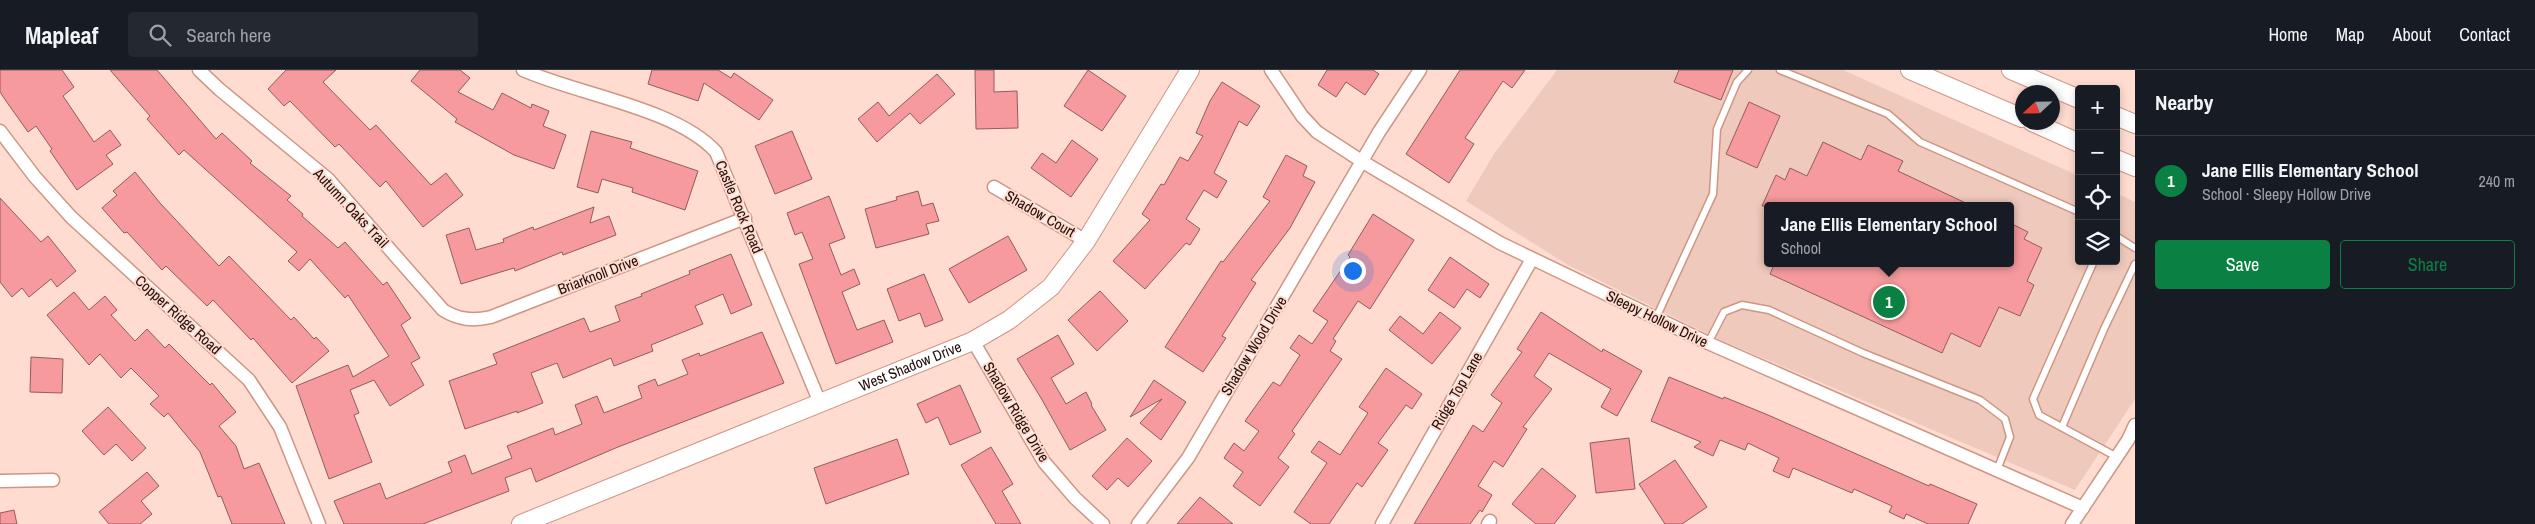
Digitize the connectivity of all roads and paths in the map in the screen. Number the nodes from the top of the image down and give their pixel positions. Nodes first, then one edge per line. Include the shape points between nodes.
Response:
1 (199, 70) edge
2 (523, 70) edge
3 (1190, 70) edge
4 (1272, 70) edge
5 (1420, 70) edge
6 (1748, 70) edge
7 (1780, 70) edge
8 (1910, 70) edge
9 (2011, 70) edge
10 (2075, 97) edge
11 (2015, 115) edge
12 (2120, 118) edge
13 (2135, 124) edge
14 (2050, 130) edge
15 (0, 131) edge
16 (2075, 141) edge
17 (2120, 161) edge
18 (1363, 162) junction
19 (2135, 167) edge
20 (994, 187) dead end
21 (2075, 210) edge
22 (744, 218) junction
23 (2120, 239) edge
24 (1086, 240) junction
25 (2135, 248) edge
26 (1532, 259) junction
27 (2135, 264) edge
28 (2092, 265) edge
29 (450, 315) joint
30 (1656, 318) junction
31 (973, 340) junction
32 (1708, 343) junction
33 (820, 402) junction
34 (2135, 425) edge
35 (2062, 427) junction
36 (2117, 457) junction
37 (1996, 471) junction
38 (53, 480) dead end
39 (0, 481) edge
40 (2083, 508) junction
41 (319, 524) edge
42 (521, 524) edge
43 (1103, 524) edge
44 (1138, 524) edge
45 (1382, 524) edge
46 (2072, 524) edge

1 - 29 street, Autumn Oaks Trail via 328,179
2 - 22 street, Castle Rock Road via 665,119 695,135 716,152
3 - 24 street, West Shadow Drive
4 - 18 street, Sleepy Hollow Drive via 1302,116 1317,132
5 - 18 street, Shadow Wood Drive
6 - 30 lane via 1737,82 1718,129 1713,194
7 - 21 lane via 1888,114 1920,142
8 - 11 street
9 - 10 street
12 - 13 street
14 - 16 street
15 - 41 street, Copper Ridge Road via 71,217 249,380 280,427
17 - 19 street
18 - 26 street, Sleepy Hollow Drive
18 - 44 street, Shadow Wood Drive via 1188,458
20 - 24 street, Shadow Court
22 - 29 street, Briarknoll Drive via 491,317 476,321
22 - 33 street, Castle Rock Road
23 - 25 lane
24 - 31 street, West Shadow Drive via 1051,287 1009,320
26 - 30 street, Sleepy Hollow Drive
26 - 45 street, Ridge Top Lane
27 - 35 lane
28 - 35 lane via 2033,399 2039,415
30 - 32 street, Sleepy Hollow Drive
31 - 33 street, West Shadow Drive
31 - 43 street, Shadow Ridge Drive via 1044,462
32 - 37 street, Sleepy Hollow Drive
32 - 37 lane via 1724,312 1742,305 1769,310 1980,400 2006,419 2010,436
33 - 42 street, West Shadow Drive
34 - 36 street
35 - 36 lane
36 - 40 street
37 - 40 street, Sleepy Hollow Drive
38 - 39 street
40 - 46 street

